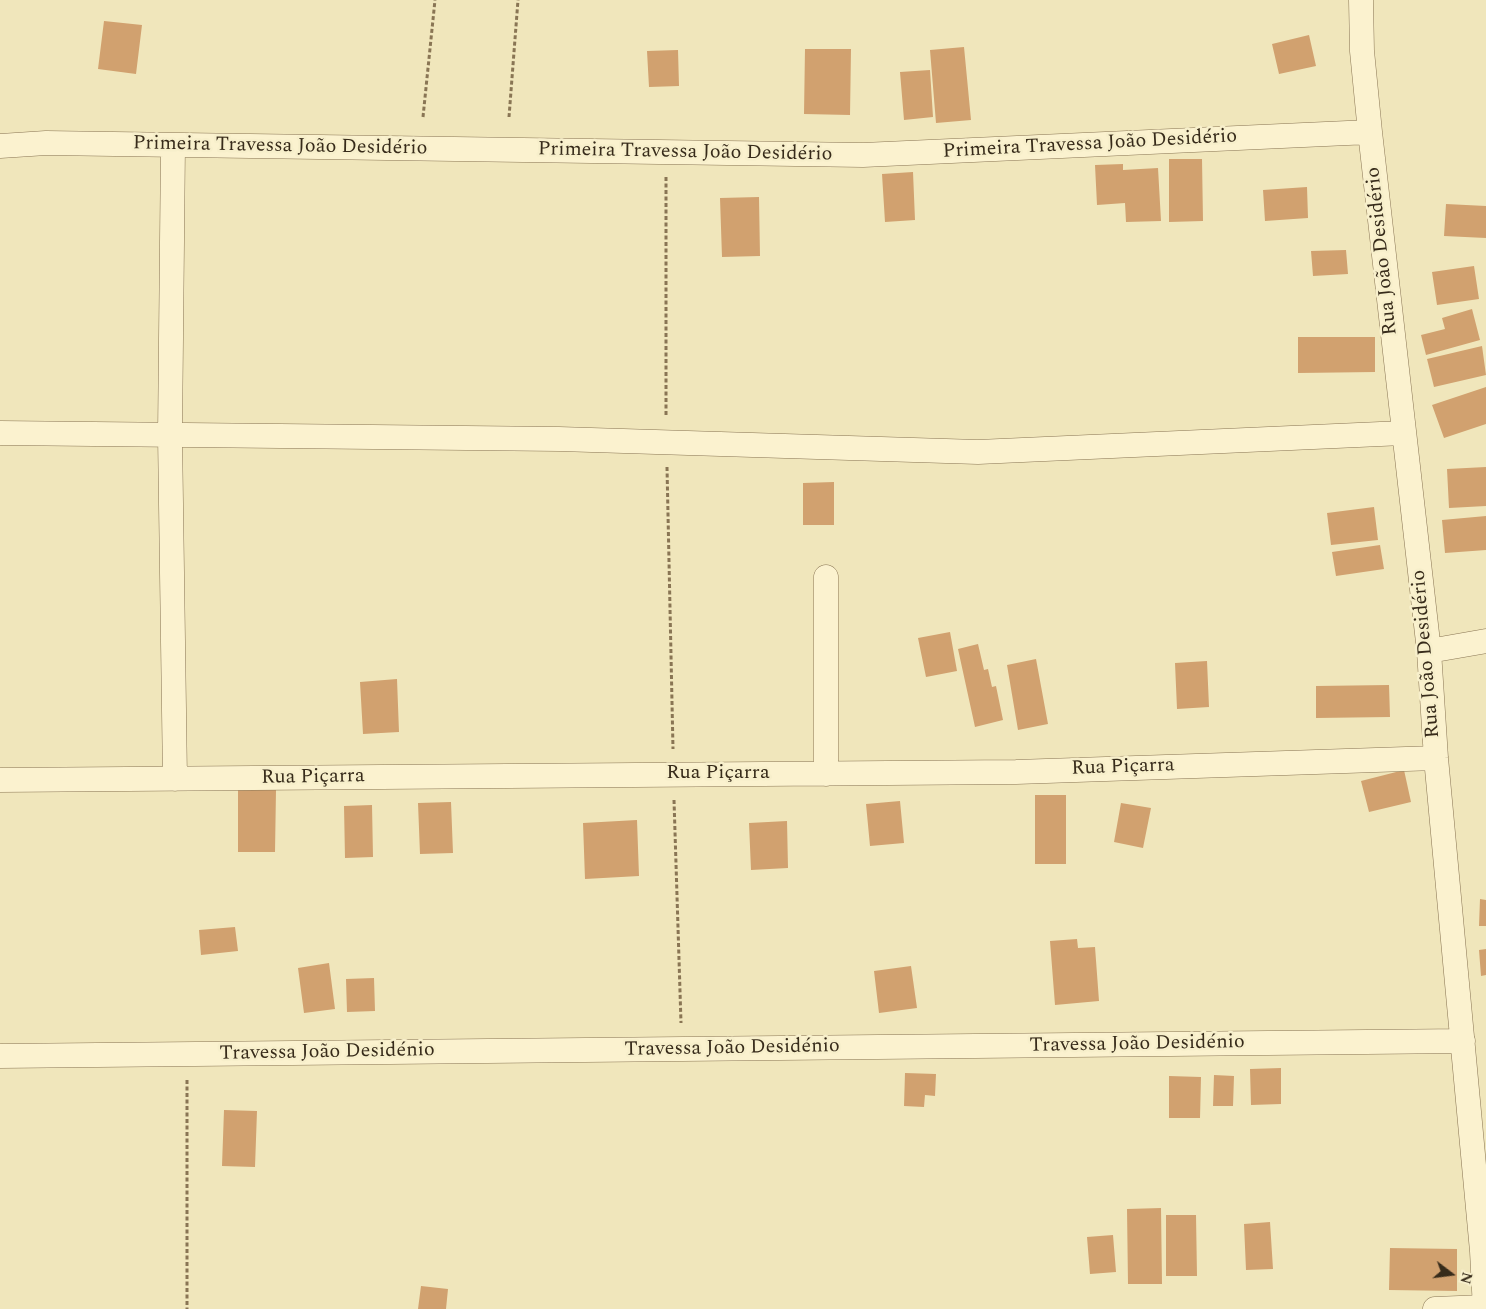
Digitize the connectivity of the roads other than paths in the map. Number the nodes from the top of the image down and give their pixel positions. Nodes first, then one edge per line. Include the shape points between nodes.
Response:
1 (1361, 0) edge
2 (1370, 132) junction
3 (173, 145) junction
4 (0, 146) edge
5 (0, 433) edge
6 (1403, 433) junction
7 (170, 435) junction
8 (826, 577) dead end
9 (1486, 641) edge
10 (1429, 651) junction
11 (1436, 758) junction
12 (826, 774) junction
13 (175, 779) junction
14 (0, 780) edge
15 (1463, 1041) junction
16 (0, 1056) edge
17 (1484, 1308) edge
18 (1435, 1309) edge

1 - 2 street, Rua João Desidério
2 - 3 street, Primeira Travessa João Desidério via 862,154
2 - 6 street, Rua João Desidério
3 - 4 street, Primeira Travessa João Desidério via 46,143
3 - 7 street
5 - 7 street
6 - 7 street via 978,452 666,442
6 - 10 street, Rua João Desidério
7 - 13 street
8 - 12 street
9 - 10 street
10 - 11 street, Rua João Desidério
11 - 12 street, Rua Piçarra via 1016,772
11 - 15 street, Rua João Desidério
12 - 13 street, Rua Piçarra
13 - 14 street, Rua Piçarra
15 - 16 street, Travessa João Desidénio
15 - 17 street, Rua João Desidério
17 - 18 street

